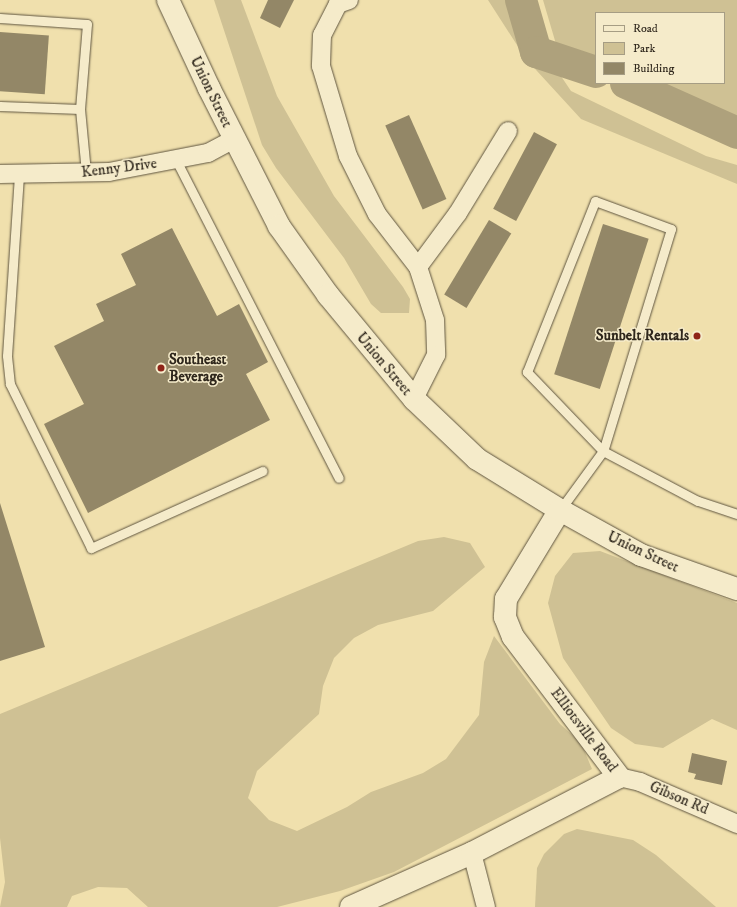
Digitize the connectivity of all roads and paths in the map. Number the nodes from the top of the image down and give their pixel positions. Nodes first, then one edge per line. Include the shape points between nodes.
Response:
1 (168, 0) edge
2 (349, 0) edge
3 (0, 18) edge
4 (0, 106) edge
5 (80, 109) junction
6 (508, 131) dead end
7 (234, 139) junction
8 (176, 160) junction
9 (86, 173) junction
10 (0, 174) edge
11 (19, 175) junction
12 (418, 267) junction
13 (414, 399) junction
14 (603, 451) junction
15 (262, 471) dead end
16 (339, 478) dead end
17 (560, 510) junction
18 (737, 514) edge
19 (737, 589) edge
20 (619, 777) junction
21 (737, 824) edge
22 (472, 853) junction
23 (351, 907) edge
24 (486, 907) edge

1 - 7 main road, Union Street
2 - 12 street via 338,4 322,35 321,66 348,156 377,214
3 - 5 lane via 87,24
4 - 5 lane
5 - 9 lane
6 - 12 street via 458,213
7 - 8 street, Kenny Drive via 208,153
7 - 13 main road, Union Street via 279,226 328,295
8 - 9 street, Kenny Drive
8 - 16 lane
9 - 11 street, Kenny Drive
10 - 11 street, Kenny Drive
11 - 15 lane via 7,356 10,384 91,548
12 - 13 street via 435,320 436,356
13 - 17 main road, Union Street via 477,459
14 - 14 lane via 671,229 595,201 527,372
14 - 17 lane
14 - 18 lane via 698,502
17 - 19 main road, Union Street via 641,555
17 - 20 main road, Elliotsville Road via 506,599 505,617 513,637
20 - 21 street, Gibson Rd via 640,782
20 - 22 main road, Elliotsville Road
22 - 23 main road, Elliotsville Road
22 - 24 street

